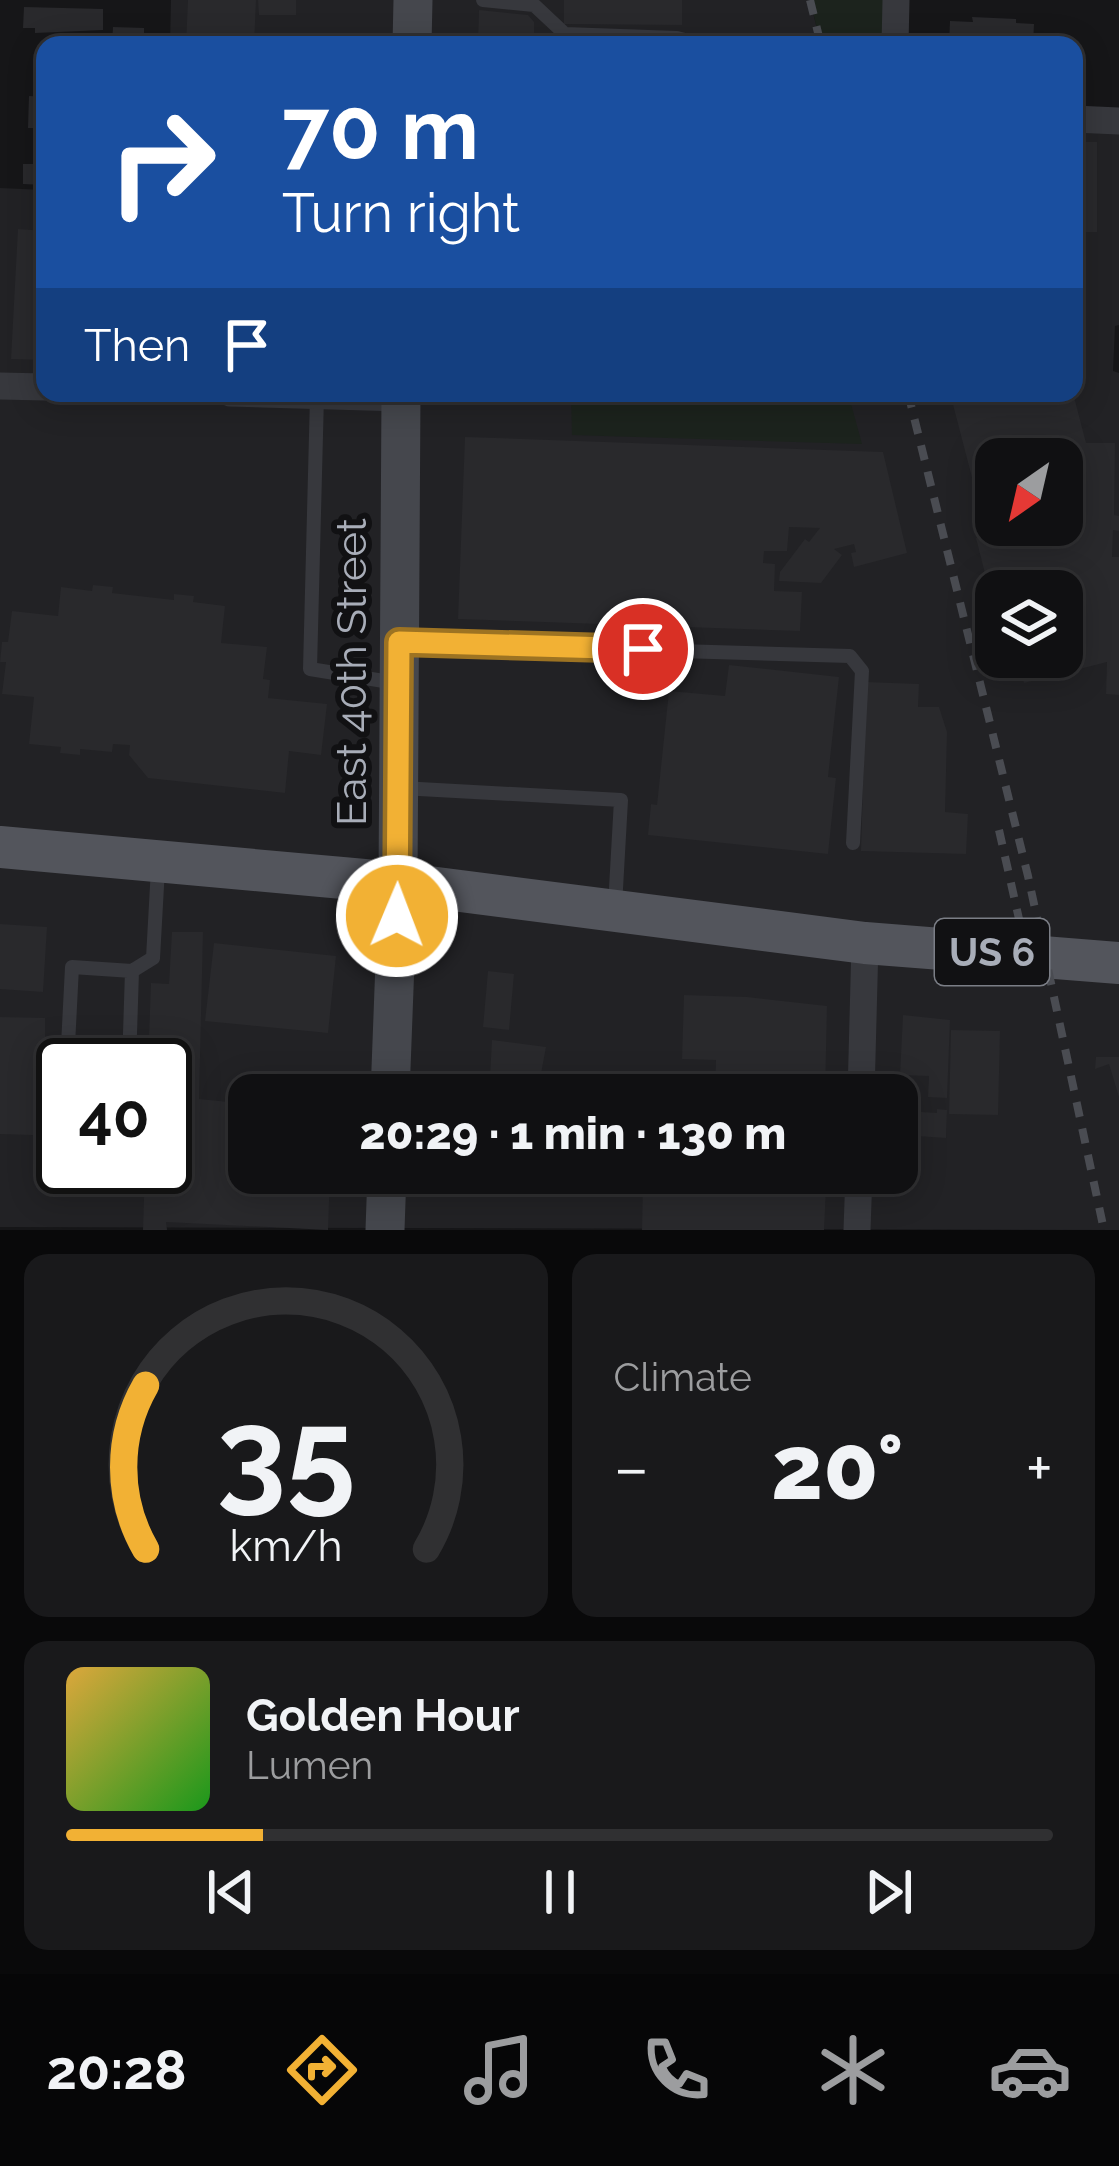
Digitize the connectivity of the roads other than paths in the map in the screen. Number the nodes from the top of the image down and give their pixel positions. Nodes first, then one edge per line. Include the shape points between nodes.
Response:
1 (413, 0) edge
2 (483, 0) edge
3 (896, 0) edge
4 (412, 36) edge
5 (621, 36) edge
6 (895, 36) edge
7 (1083, 119) edge
8 (1119, 121) edge
9 (0, 386) edge
10 (36, 387) edge
11 (317, 402) edge
12 (401, 402) edge
13 (399, 642) junction
14 (399, 684) junction
15 (398, 788) junction
16 (853, 843) dead end
17 (0, 847) edge
18 (159, 862) junction
19 (398, 884) junction
20 (615, 911) junction
21 (866, 943) junction
22 (1119, 963) edge
23 (132, 971) junction
24 (68, 1038) edge
25 (130, 1038) edge
26 (391, 1074) edge
27 (862, 1074) edge
28 (386, 1194) edge
29 (858, 1194) edge
30 (385, 1230) edge
31 (857, 1230) edge

1 - 4 street
2 - 5 lane via 534,5 566,34
3 - 6 street
7 - 8 street
9 - 10 street
11 - 14 lane via 310,669
12 - 13 street, East 40th Street
13 - 14 street, East 40th Street
13 - 16 lane via 850,656 862,670
14 - 15 street, East 40th Street
15 - 19 street, East 40th Street
15 - 20 lane via 621,800
17 - 18 main road, US 6
18 - 19 main road, US 6
18 - 23 lane via 153,958
19 - 20 main road, US 6
19 - 26 street, East 40th Street
20 - 21 main road, US 6
21 - 22 main road, US 6
21 - 27 street
23 - 24 lane via 72,967
23 - 25 lane
28 - 30 street
29 - 31 street

